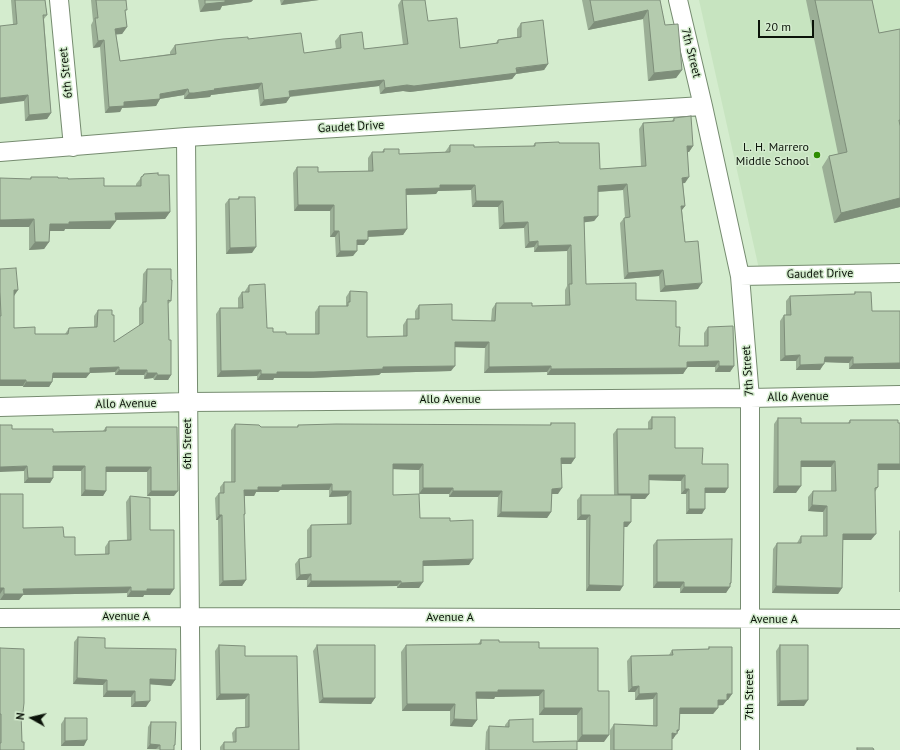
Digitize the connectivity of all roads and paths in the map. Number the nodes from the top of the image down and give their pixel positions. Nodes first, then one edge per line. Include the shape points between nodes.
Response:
1 (59, 0) edge
2 (678, 0) edge
3 (703, 106) junction
4 (186, 137) junction
5 (73, 146) junction
6 (0, 152) edge
7 (900, 273) edge
8 (740, 276) junction
9 (900, 395) edge
10 (750, 398) junction
11 (188, 402) junction
12 (0, 407) edge
13 (189, 617) junction
14 (0, 618) edge
15 (900, 619) edge
16 (750, 620) junction
17 (191, 750) edge
18 (750, 750) edge

1 - 5 street, 6th Street
2 - 3 street, 7th Street
3 - 4 street, Gaudet Drive
3 - 8 street, 7th Street
4 - 5 street, Gaudet Drive
4 - 11 street, 6th Street
5 - 6 street, Gaudet Drive
7 - 8 street, Gaudet Drive
8 - 10 street, 7th Street
9 - 10 street, Allo Avenue
10 - 11 street, Allo Avenue
10 - 16 street, 7th Street
11 - 12 street, Allo Avenue
11 - 13 street, 6th Street
13 - 14 street, Avenue A
13 - 16 street, Avenue A
13 - 17 street, 6th Street
15 - 16 street, Avenue A
16 - 18 street, 7th Street

